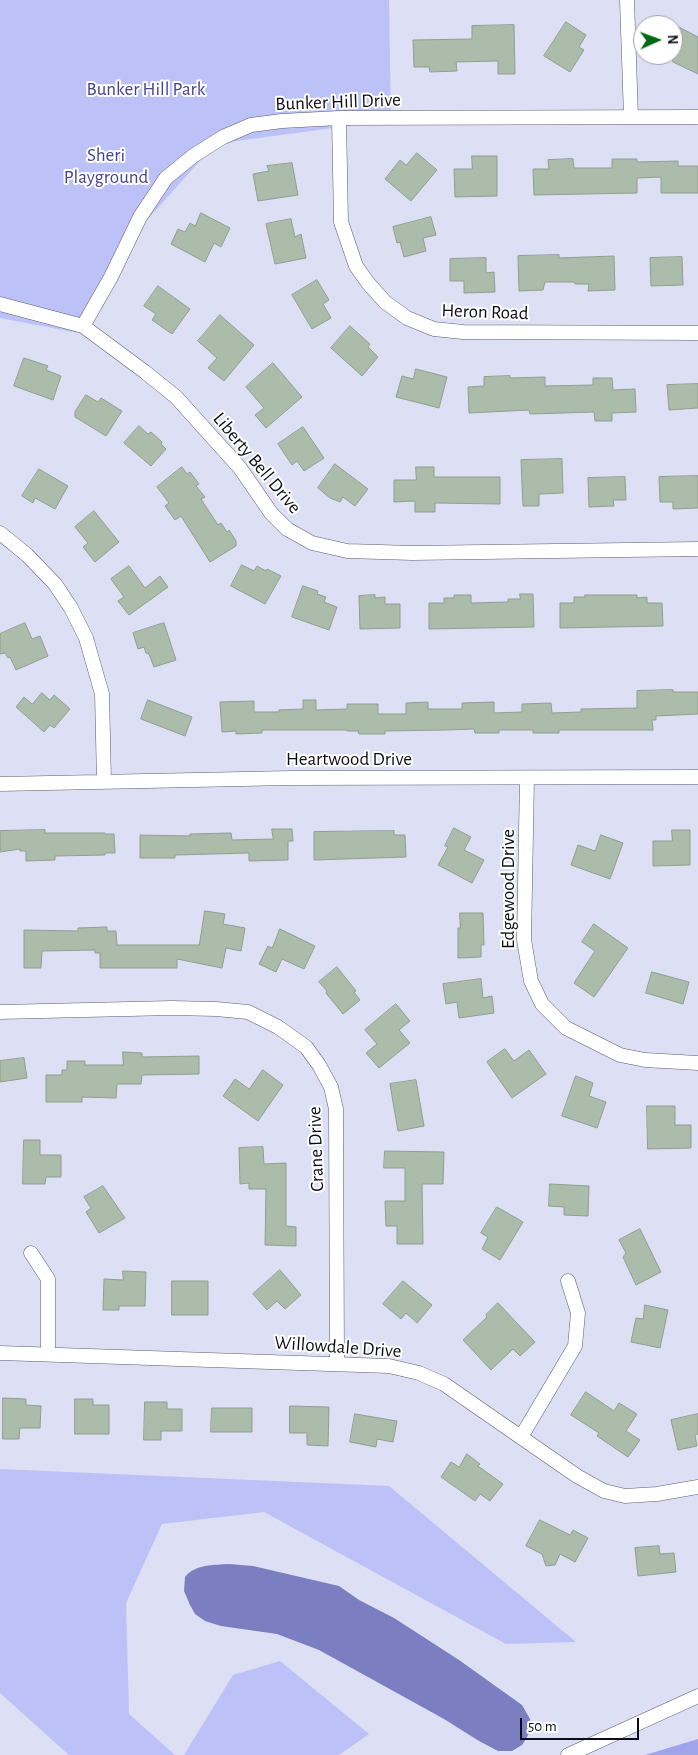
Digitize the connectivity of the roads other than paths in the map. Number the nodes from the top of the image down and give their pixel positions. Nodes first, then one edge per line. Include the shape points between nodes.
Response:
1 (626, 0) edge
2 (631, 117) junction
3 (698, 117) edge
4 (339, 118) junction
5 (0, 304) edge
6 (83, 326) junction
7 (698, 333) edge
8 (0, 533) edge
9 (698, 549) edge
10 (698, 777) edge
11 (527, 778) junction
12 (104, 781) junction
13 (0, 784) edge
14 (0, 1012) edge
15 (698, 1063) edge
16 (32, 1253) dead end
17 (568, 1281) dead end
18 (0, 1353) edge
19 (48, 1354) junction
20 (337, 1364) junction
21 (521, 1437) junction
22 (698, 1487) edge
23 (698, 1696) edge
24 (568, 1755) edge

1 - 2 street
2 - 3 street, Bunker Hill Drive
2 - 4 street, Bunker Hill Drive
4 - 6 street, Bunker Hill Drive via 251,126 223,137 186,161 166,178 140,217
4 - 7 street, Heron Road via 341,222 356,266 385,302 407,318 434,329 463,332
5 - 6 street, Liberty Bell Drive
6 - 9 street, Liberty Bell Drive via 176,397 240,468 271,513 286,529 312,543 347,551 412,553
8 - 12 street via 55,584 86,638 102,694
10 - 11 street, Heartwood Drive
11 - 12 street, Heartwood Drive
11 - 15 street, Edgewood Drive via 524,940 531,981 542,1004 566,1028 620,1054 645,1060
12 - 13 street, Heartwood Drive
14 - 20 street, Crane Drive via 216,1008 248,1012 278,1027 306,1047 331,1087 336,1109
16 - 19 street via 48,1279
17 - 21 street via 578,1312 575,1346
18 - 19 street, Willowdale Drive
19 - 20 street, Willowdale Drive
20 - 21 street, Willowdale Drive via 389,1366 420,1373 444,1384
21 - 22 street, Willowdale Drive via 604,1491 625,1496
23 - 24 street

